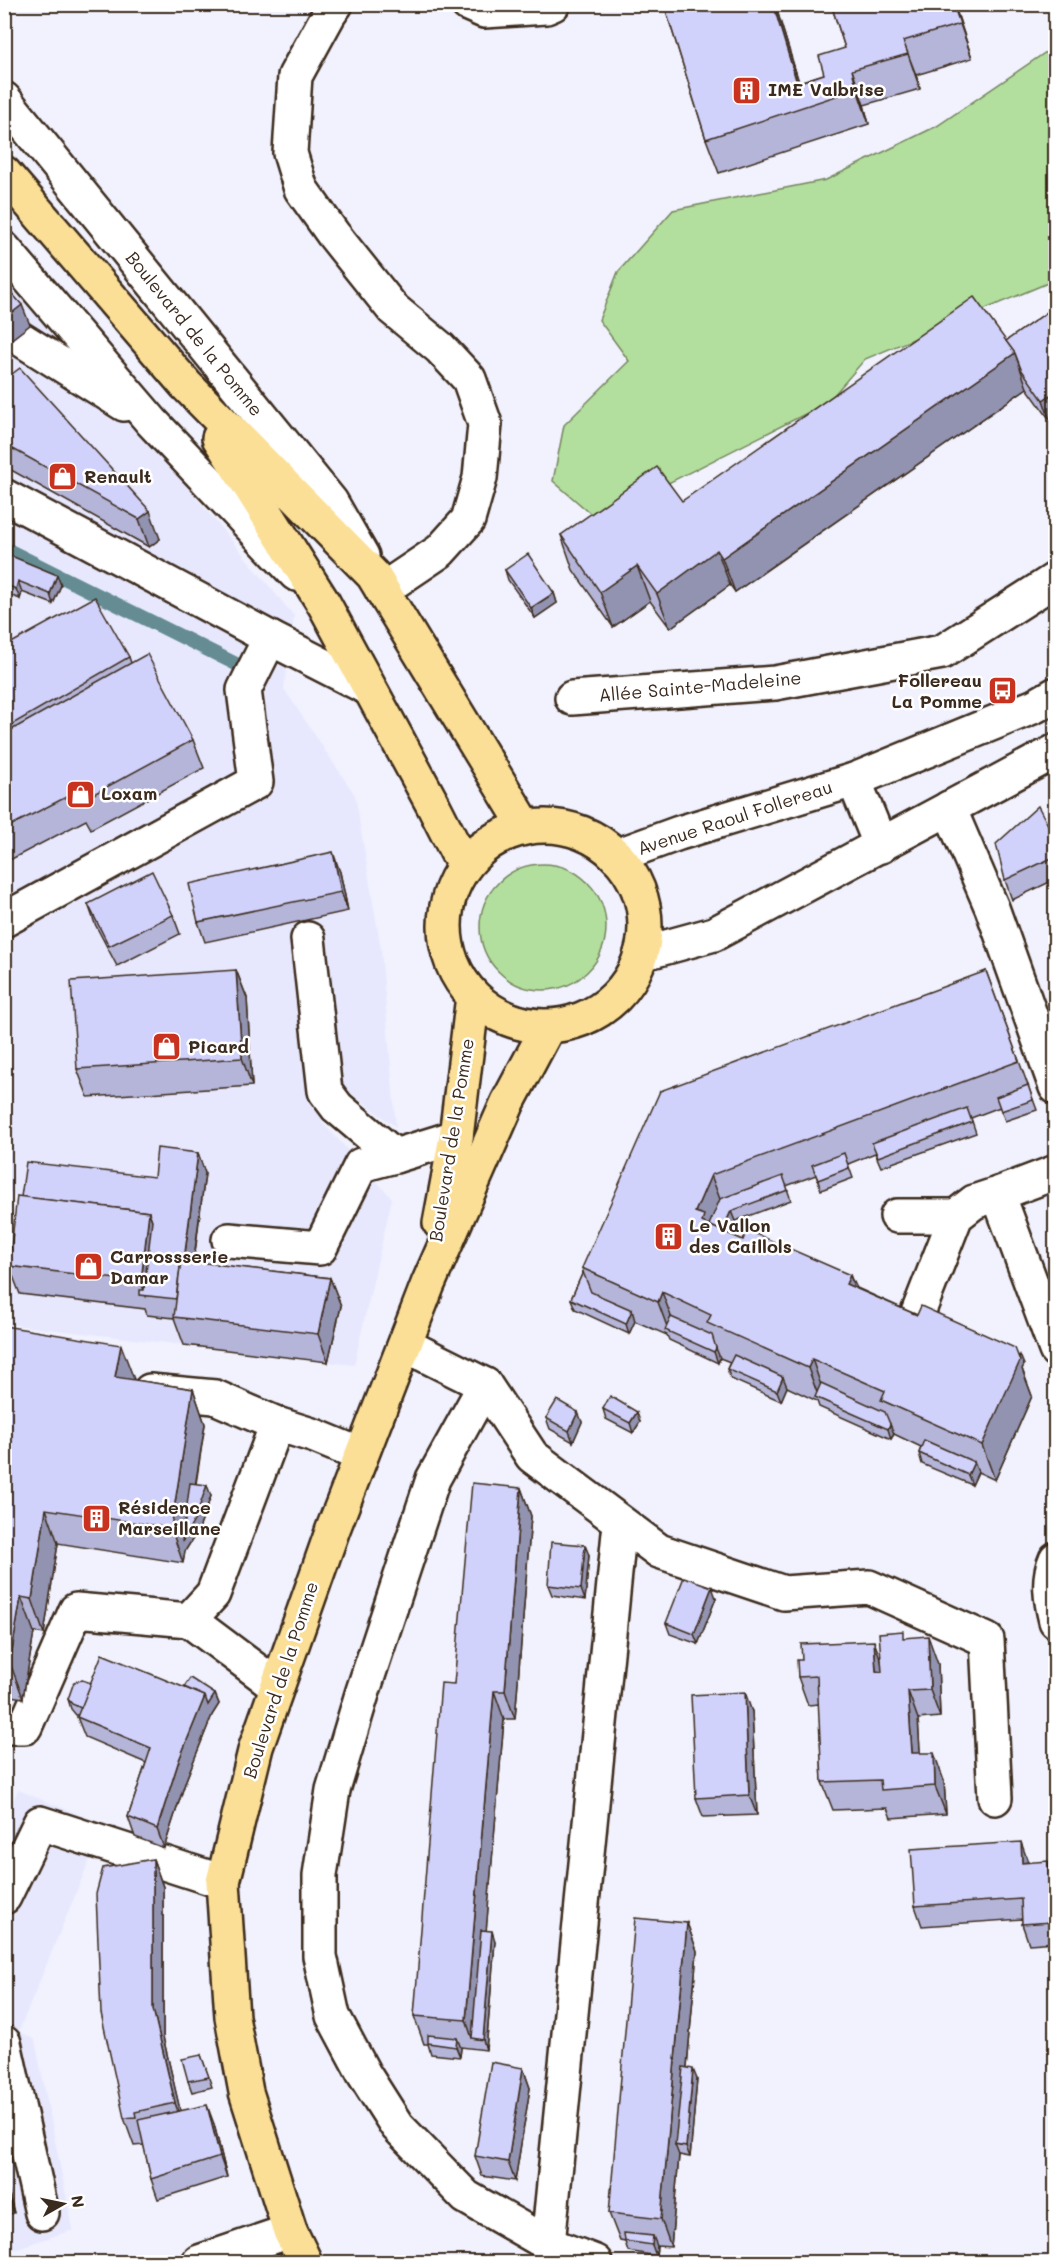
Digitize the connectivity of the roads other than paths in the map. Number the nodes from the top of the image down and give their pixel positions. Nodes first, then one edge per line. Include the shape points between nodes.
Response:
1 (336, 4) edge
2 (468, 4) edge
3 (553, 4) edge
4 (4, 99) edge
5 (4, 173) edge
6 (4, 249) edge
7 (16, 336) dead end
8 (186, 385) junction
9 (152, 422) junction
10 (4, 496) edge
11 (1056, 579) edge
12 (378, 583) junction
13 (324, 604) junction
14 (270, 638) junction
15 (369, 688) junction
16 (1056, 694) edge
17 (572, 698) dead end
18 (1056, 751) edge
19 (854, 780) junction
20 (949, 808) junction
21 (526, 827) junction
22 (882, 846) junction
23 (616, 856) junction
24 (464, 866) junction
25 (4, 920) edge
26 (308, 939) dead end
27 (641, 954) junction
28 (473, 996) junction
29 (548, 1027) junction
30 (1056, 1087) edge
31 (456, 1137) junction
32 (395, 1156) junction
33 (1056, 1172) edge
34 (998, 1194) junction
35 (897, 1216) dead end
36 (956, 1216) junction
37 (229, 1240) dead end
38 (428, 1284) junction
39 (918, 1313) edge
40 (405, 1345) junction
41 (1056, 1350) edge
42 (485, 1385) junction
43 (146, 1391) edge
44 (278, 1424) junction
45 (361, 1455) junction
46 (620, 1523) junction
47 (1056, 1559) edge
48 (189, 1620) junction
49 (1056, 1621) edge
50 (277, 1686) junction
51 (4, 1727) edge
52 (995, 1798) dead end
53 (223, 1882) junction
54 (4, 1897) edge
55 (4, 2043) edge
56 (42, 2214) dead end
57 (290, 2231) junction
58 (548, 2244) junction
59 (199, 2262) edge
60 (305, 2262) edge
61 (595, 2262) edge

1 - 12 street via 295,76 290,153 301,189 393,309 440,348 469,379 485,424 480,478 468,520 440,551
2 - 3 street via 484,11
4 - 12 street, Boulevard de la Pomme via 331,502
5 - 8 main road, Boulevard de la Pomme
6 - 9 street, Boulevard de la Pomme
7 - 9 street
8 - 12 main road, Boulevard de la Pomme
8 - 13 main road, Boulevard de la Pomme
9 - 13 street, Boulevard de la Pomme
10 - 14 street
11 - 17 street, Allée Sainte-Madeleine via 942,652 775,683
12 - 21 main road, Boulevard de la Pomme
13 - 15 main road, Boulevard de la Pomme
14 - 15 street
14 - 25 street via 244,690 256,783
15 - 24 main road, Boulevard de la Pomme
16 - 19 street, Avenue Raoul Follereau
18 - 20 street
19 - 22 street, Avenue Raoul Follereau
19 - 23 street, Avenue Raoul Follereau
20 - 22 street
20 - 30 street via 992,908
21 - 23 main road via 551,825 575,830 597,840
21 - 24 main road via 491,841
22 - 27 street via 714,934
23 - 27 main road via 632,877 642,901 645,928
24 - 28 main road via 451,891 445,918 447,947 456,973
26 - 32 street via 325,1091 337,1107
27 - 29 main road via 631,978 596,1013 573,1023
28 - 29 main road via 494,1013 520,1024
28 - 31 main road, Boulevard de la Pomme
29 - 38 main road, Boulevard de la Pomme via 508,1102
31 - 32 street
31 - 38 main road, Boulevard de la Pomme
32 - 37 street via 362,1165 320,1248
33 - 34 street
34 - 36 street via 974,1202
34 - 41 street
35 - 36 street
36 - 39 street
38 - 40 main road, Boulevard de la Pomme
40 - 42 street
40 - 45 main road, Boulevard de la Pomme
42 - 46 street via 532,1456
42 - 58 street via 433,1479 333,1790 320,1875 320,1956 333,2016 397,2126 466,2197
43 - 44 street via 216,1397
44 - 45 street
44 - 48 street via 213,1594
45 - 50 main road, Boulevard de la Pomme
46 - 52 street via 659,1551 784,1593 869,1587 987,1640
46 - 58 street
47 - 49 street via 1051,1600
48 - 50 street
48 - 51 street via 76,1610 25,1727
50 - 53 main road, Boulevard de la Pomme via 256,1747
53 - 54 street via 40,1823
53 - 57 main road, Boulevard de la Pomme via 232,2017 244,2081
55 - 56 street
57 - 59 street
57 - 60 main road, Boulevard de la Pomme
58 - 61 street

